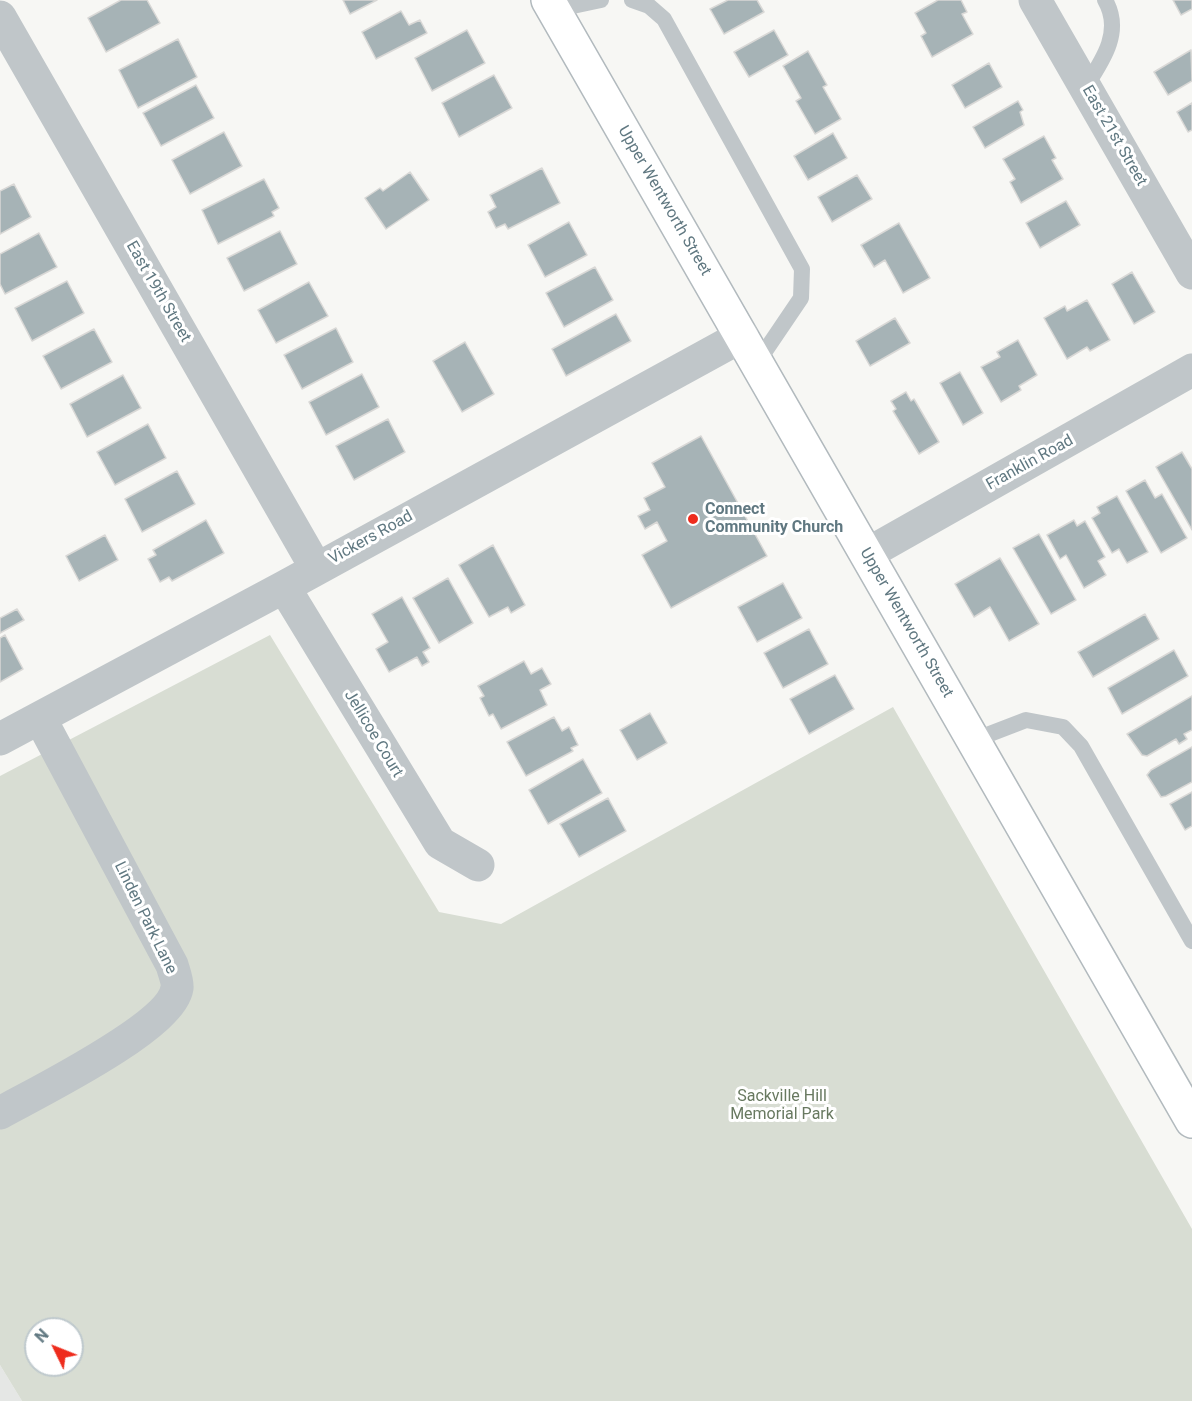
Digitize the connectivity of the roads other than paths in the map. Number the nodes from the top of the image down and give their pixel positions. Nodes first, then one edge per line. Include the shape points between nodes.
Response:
1 (601, 0) edge
2 (632, 0) edge
3 (1035, 0) edge
4 (1105, 0) edge
5 (551, 5) edge
6 (0, 17) edge
7 (1086, 86) junction
8 (1192, 273) edge
9 (750, 350) junction
10 (1192, 370) edge
11 (867, 554) junction
12 (316, 568) junction
13 (284, 587) junction
14 (40, 718) junction
15 (0, 739) edge
16 (974, 740) junction
17 (478, 865) dead end
18 (1192, 941) edge
19 (0, 1113) edge
20 (1192, 1121) edge

1 - 5 lane
2 - 9 lane via 650,6 664,19 802,269 801,298
3 - 7 street, East 21st Street
4 - 7 lane via 1113,35
5 - 9 main road, Upper Wentworth Street
6 - 12 street, East 19th Street
7 - 8 street, East 21st Street
9 - 11 main road, Upper Wentworth Street
9 - 12 street, Vickers Road
10 - 11 street, Franklin Road
11 - 16 main road, Upper Wentworth Street
12 - 13 street, Vickers Road
13 - 14 street, Vickers Road
13 - 17 street, Jellicoe Court via 440,843
14 - 15 street, Vickers Road
14 - 19 street, Linden Park Lane via 167,955 177,987 167,1008 144,1028
16 - 18 lane via 1026,720 1063,727 1081,746
16 - 20 main road, Upper Wentworth Street

